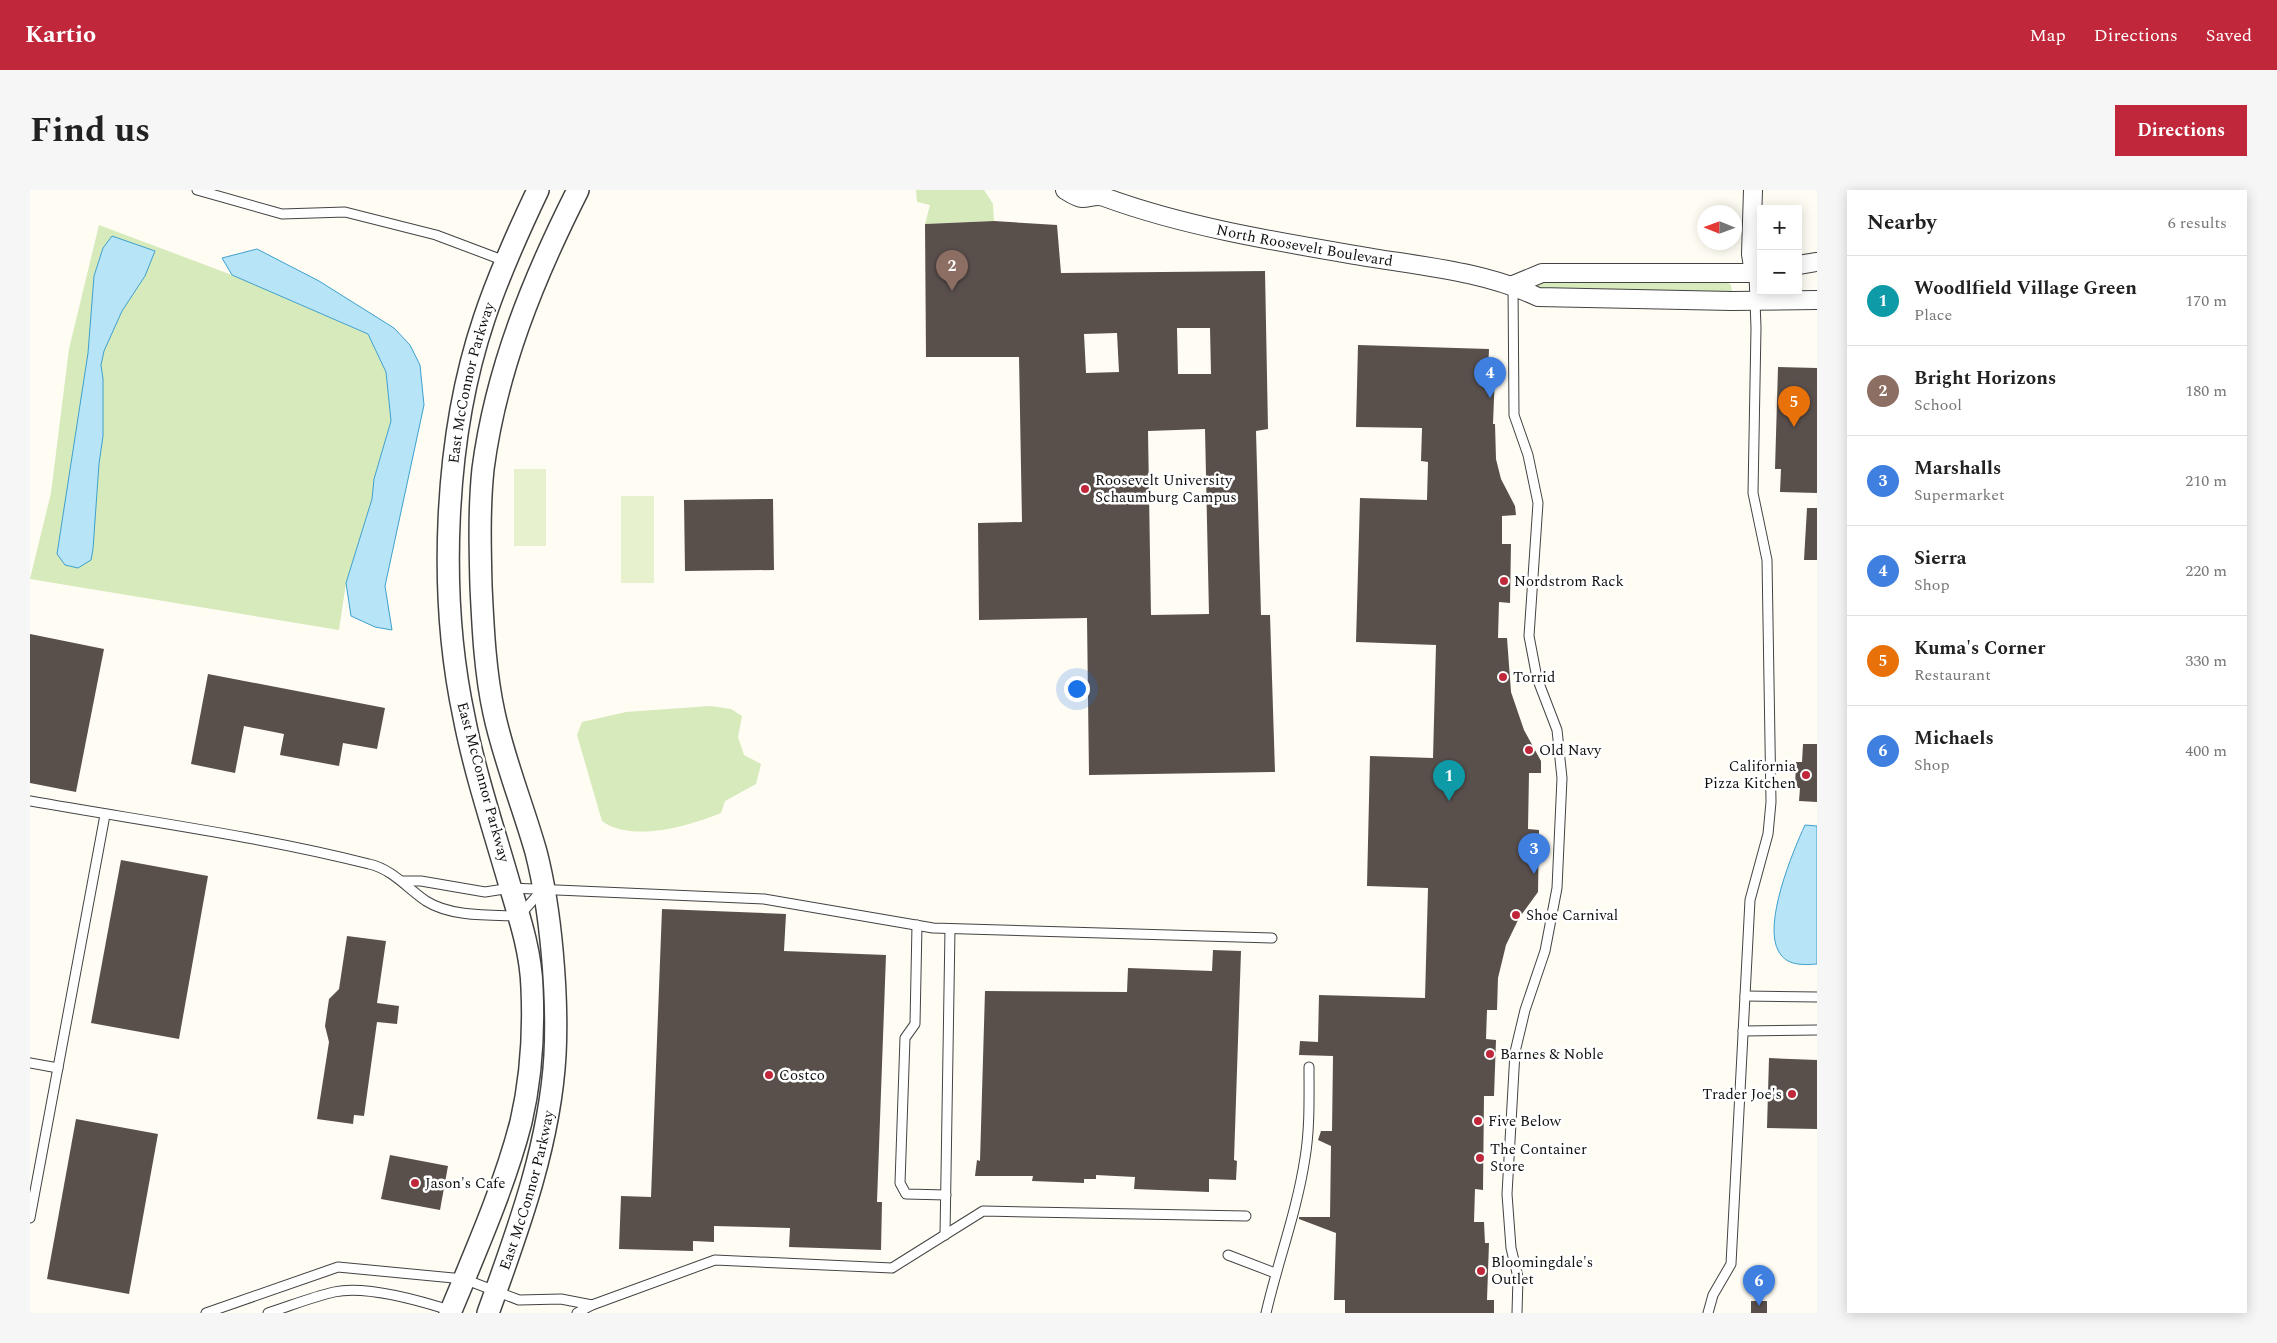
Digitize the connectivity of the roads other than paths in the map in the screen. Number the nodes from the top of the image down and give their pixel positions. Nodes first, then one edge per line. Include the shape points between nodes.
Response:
1 (197, 190) edge
2 (538, 190) edge
3 (578, 190) edge
4 (1065, 190) edge
5 (1753, 190) edge
6 (1098, 193) edge
7 (506, 261) junction
8 (1817, 262) edge
9 (1802, 264) edge
10 (1757, 274) edge
11 (1513, 285) junction
12 (1755, 300) junction
13 (1817, 300) edge
14 (30, 801) edge
15 (105, 815) junction
16 (404, 881) junction
17 (511, 888) junction
18 (542, 890) junction
19 (519, 916) junction
20 (917, 925) junction
21 (950, 929) junction
22 (1272, 938) dead end
23 (1744, 996) junction
24 (1817, 997) edge
25 (1817, 1030) edge
26 (1743, 1031) junction
27 (30, 1063) edge
28 (1309, 1067) dead end
29 (58, 1068) junction
30 (946, 1195) junction
31 (1246, 1216) dead end
32 (30, 1218) edge
33 (946, 1235) junction
34 (1228, 1255) dead end
35 (1275, 1273) junction
36 (464, 1279) junction
37 (496, 1290) junction
38 (592, 1309) edge
39 (452, 1312) edge
40 (206, 1313) edge
41 (268, 1313) edge
42 (488, 1313) edge
43 (577, 1313) edge
44 (1266, 1313) edge
45 (1517, 1313) edge
46 (1708, 1313) edge

1 - 7 lane via 282,214 345,212 436,235
2 - 7 street, East McConnor Parkway
3 - 18 street, East McConnor Parkway via 527,298 503,371 483,472 480,541 488,675 494,714 537,855
4 - 6 street, North Roosevelt Boulevard via 1080,198
5 - 10 street via 1751,254
6 - 11 street, North Roosevelt Boulevard via 1139,210 1174,219
7 - 17 street, East McConnor Parkway via 483,320 467,383 450,503 449,584 464,717
8 - 9 street
10 - 11 street via 1542,273
10 - 12 lane
11 - 12 street, North Roosevelt Boulevard via 1538,298
11 - 45 lane via 1514,415 1528,454 1538,503 1530,636 1537,678 1556,730 1562,778 1557,888 1545,951 1515,1052 1507,1194 1511,1248 1518,1277
12 - 13 street, North Roosevelt Boulevard
12 - 23 lane via 1753,492 1767,560 1771,802 1768,834 1750,900
14 - 15 lane
15 - 16 lane via 372,864
15 - 29 lane
16 - 17 lane via 485,892
16 - 19 lane via 427,901 446,908 476,914
17 - 18 lane
17 - 19 street, East McConnor Parkway
18 - 19 lane
18 - 20 lane via 764,899
18 - 37 street, East McConnor Parkway via 555,1003 551,1096 535,1170
19 - 36 street, East McConnor Parkway via 532,987 532,1033 521,1121 479,1245
20 - 21 lane
20 - 30 lane via 914,1024 905,1038 900,1183 906,1194
21 - 22 lane
21 - 30 lane
23 - 24 lane
23 - 26 lane
25 - 26 lane
26 - 46 lane via 1731,1264
27 - 29 lane
28 - 35 lane via 1309,1127 1305,1158 1296,1206
29 - 32 lane
30 - 33 lane
31 - 33 lane via 983,1212
33 - 38 lane via 892,1268 715,1260
34 - 35 lane
35 - 44 lane
36 - 37 lane
36 - 39 street, East McConnor Parkway
36 - 40 lane via 338,1267
37 - 38 lane via 519,1300 561,1299
37 - 42 street, East McConnor Parkway
38 - 43 lane
39 - 41 lane via 416,1299 351,1291 336,1292

